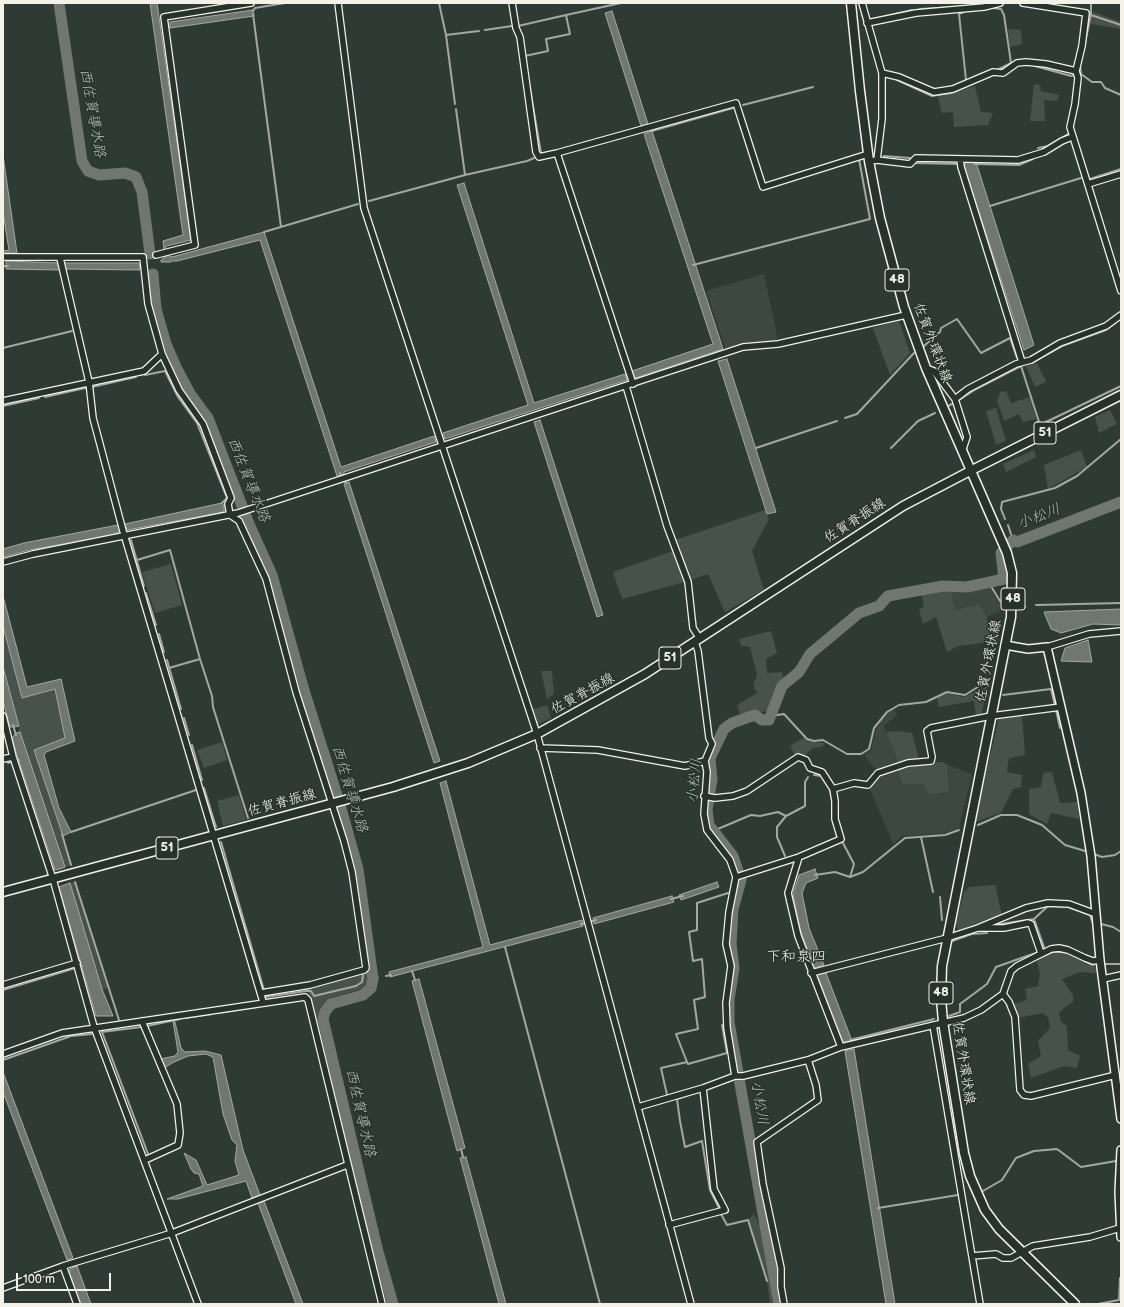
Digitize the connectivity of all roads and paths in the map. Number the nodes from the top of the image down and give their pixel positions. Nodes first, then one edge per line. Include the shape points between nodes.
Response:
1 (251, 3) edge
2 (338, 3) edge
3 (512, 3) edge
4 (851, 3) edge
5 (862, 3) edge
6 (1000, 3) edge
7 (1023, 3) edge
8 (1075, 3) edge
9 (1074, 10) junction
10 (867, 22) junction
11 (1076, 71) junction
12 (882, 73) junction
13 (1072, 137) junction
14 (557, 153) junction
15 (871, 158) junction
16 (960, 159) junction
17 (1121, 174) edge
18 (1088, 184) junction
19 (156, 255) dead end
20 (3, 257) edge
21 (62, 263) junction
22 (1121, 291) edge
23 (906, 315) junction
24 (1121, 315) edge
25 (162, 354) junction
26 (1022, 362) junction
27 (926, 368) junction
28 (89, 382) junction
29 (633, 384) junction
30 (626, 386) junction
31 (1121, 396) edge
32 (955, 399) junction
33 (3, 401) edge
34 (442, 446) junction
35 (962, 452) junction
36 (970, 470) junction
37 (230, 515) junction
38 (123, 531) junction
39 (3, 562) edge
40 (1121, 631) edge
41 (698, 640) junction
42 (1005, 645) junction
43 (1046, 647) junction
44 (1061, 707) junction
45 (3, 716) edge
46 (991, 716) junction
47 (537, 734) junction
48 (540, 748) junction
49 (14, 757) junction
50 (3, 759) edge
51 (705, 761) junction
52 (833, 789) junction
53 (704, 796) junction
54 (331, 803) junction
55 (214, 835) junction
56 (799, 857) junction
57 (736, 877) junction
58 (53, 879) junction
59 (3, 892) edge
60 (1096, 914) junction
61 (978, 928) junction
62 (947, 938) junction
63 (1041, 953) junction
64 (1100, 960) junction
65 (77, 963) junction
66 (811, 973) junction
67 (1121, 975) edge
68 (1103, 979) junction
69 (3, 985) edge
70 (264, 993) junction
71 (1003, 994) junction
72 (262, 1002) junction
73 (142, 1021) junction
74 (943, 1022) junction
75 (933, 1025) junction
76 (94, 1027) junction
77 (846, 1046) junction
78 (3, 1054) edge
79 (808, 1060) junction
80 (1116, 1075) junction
81 (735, 1076) junction
82 (702, 1088) junction
83 (638, 1107) junction
84 (1121, 1118) edge
85 (1121, 1150) edge
86 (145, 1160) junction
87 (1121, 1160) edge
88 (347, 1165) junction
89 (1120, 1220) edge
90 (669, 1225) junction
91 (1120, 1228) edge
92 (172, 1233) junction
93 (1121, 1237) edge
94 (1023, 1253) junction
95 (972, 1256) junction
96 (63, 1266) junction
97 (3, 1288) edge
98 (77, 1304) edge
99 (198, 1304) edge
100 (382, 1304) edge
101 (690, 1304) edge
102 (784, 1304) edge
103 (980, 1304) edge
104 (1076, 1304) edge

1 - 19 street via 164,17 195,245
2 - 34 street via 364,208
3 - 14 street via 520,37 536,152 539,157
4 - 15 main road, 佐賀外環状線 / 48
5 - 10 street
6 - 10 street
7 - 9 street
8 - 9 street
9 - 11 street via 1086,13
10 - 12 street
11 - 12 street via 1026,62 1016,64 1003,73 995,72 953,89 934,92
11 - 13 street via 1078,78 1070,127
12 - 15 street via 882,119
13 - 16 street via 1044,152 1018,160
13 - 18 street
14 - 15 street via 736,103 763,186
14 - 29 street
15 - 16 street via 910,164 916,158
15 - 23 main road, 佐賀外環状線 / 48 via 880,218
16 - 26 street
17 - 18 street
18 - 22 street
20 - 21 street
21 - 25 street via 143,257 148,304
21 - 28 street
23 - 27 main road, 佐賀外環状線 / 48
23 - 29 street via 778,344 743,347
24 - 26 street via 1106,326
25 - 28 street via 144,371
25 - 37 street via 180,390 203,424 231,498 228,504
26 - 32 street via 968,389
27 - 32 street via 934,371
27 - 35 main road, 佐賀外環状線 / 48
28 - 33 street
28 - 38 street via 93,418
29 - 30 street
30 - 34 street
30 - 41 street via 667,526 688,582 693,628
31 - 36 main road, 佐賀脊振線 / 51
32 - 35 street via 967,437
34 - 37 street
34 - 47 street
35 - 36 main road, 佐賀外環状線 / 48
36 - 41 main road, 佐賀脊振線 / 51 via 903,506
36 - 42 main road, 佐賀外環状線 / 48 via 1007,553 1012,572 1011,617
37 - 38 street
37 - 54 street via 239,521 266,579 296,692
38 - 39 street
38 - 55 street
40 - 43 street via 1089,634
41 - 47 main road, 佐賀脊振線 / 51 via 610,695
41 - 51 street via 709,738 712,744
42 - 43 street via 1028,649
42 - 46 main road, 佐賀外環状線 / 48
43 - 44 street
44 - 46 street
44 - 60 street via 1081,793 1091,856
45 - 49 street
46 - 52 street via 931,728 927,731 931,761 908,763 878,773 868,785 854,783
46 - 62 main road, 佐賀外環状線 / 48
47 - 48 street
47 - 54 main road, 佐賀脊振線 / 51 via 441,772
48 - 51 street via 598,750 685,766
48 - 83 street
49 - 50 street
49 - 58 street
51 - 53 street via 707,772
52 - 53 street via 822,772 810,768 806,760 798,757 747,791 733,796
52 - 56 street via 835,819 841,839
53 - 57 street via 707,830 730,860
54 - 55 main road, 佐賀脊振線 / 51
54 - 70 street via 352,872 366,968 310,985
55 - 58 main road, 佐賀脊振線 / 51
55 - 70 street
56 - 57 street
56 - 66 street via 788,893 798,936
57 - 81 street via 726,944 731,966 726,1003 727,1028
58 - 59 main road, 佐賀脊振線 / 51
58 - 65 street
60 - 61 street via 1069,904 1048,903 1026,908
60 - 64 street
61 - 62 street
61 - 63 street via 1031,924
62 - 66 street
62 - 74 main road, 佐賀外環状線 / 48 via 941,983
63 - 64 street via 1059,948 1094,961
63 - 71 street via 1011,971
64 - 68 street
65 - 69 street
65 - 76 street
66 - 77 street
67 - 68 street
68 - 80 street
70 - 72 street
71 - 74 street via 981,1010 964,1018
71 - 80 street via 1015,1017 1020,1090 1024,1095 1031,1096
72 - 73 street
72 - 88 street via 305,997 308,1000
73 - 76 street
73 - 86 street via 176,1104 180,1133 178,1145
74 - 75 street
74 - 94 main road, 佐賀外環状線 / 48 via 970,1176 985,1210 999,1229
75 - 77 street
75 - 95 street
76 - 78 street via 62,1033
76 - 86 street
77 - 79 street
79 - 81 street
79 - 102 street via 818,1100 757,1142 781,1268
80 - 84 street
81 - 82 street
82 - 83 street
82 - 90 street via 714,1189 724,1210
83 - 90 street
85 - 87 street
86 - 92 street
87 - 89 street
88 - 92 street
88 - 100 street
89 - 91 street
90 - 101 street
91 - 93 street
91 - 94 street via 1090,1237 1033,1246
92 - 96 street
92 - 99 street
94 - 95 street via 1011,1258 991,1254
94 - 104 main road, 佐賀外環状線 / 48
95 - 103 street
96 - 97 street
96 - 98 street

